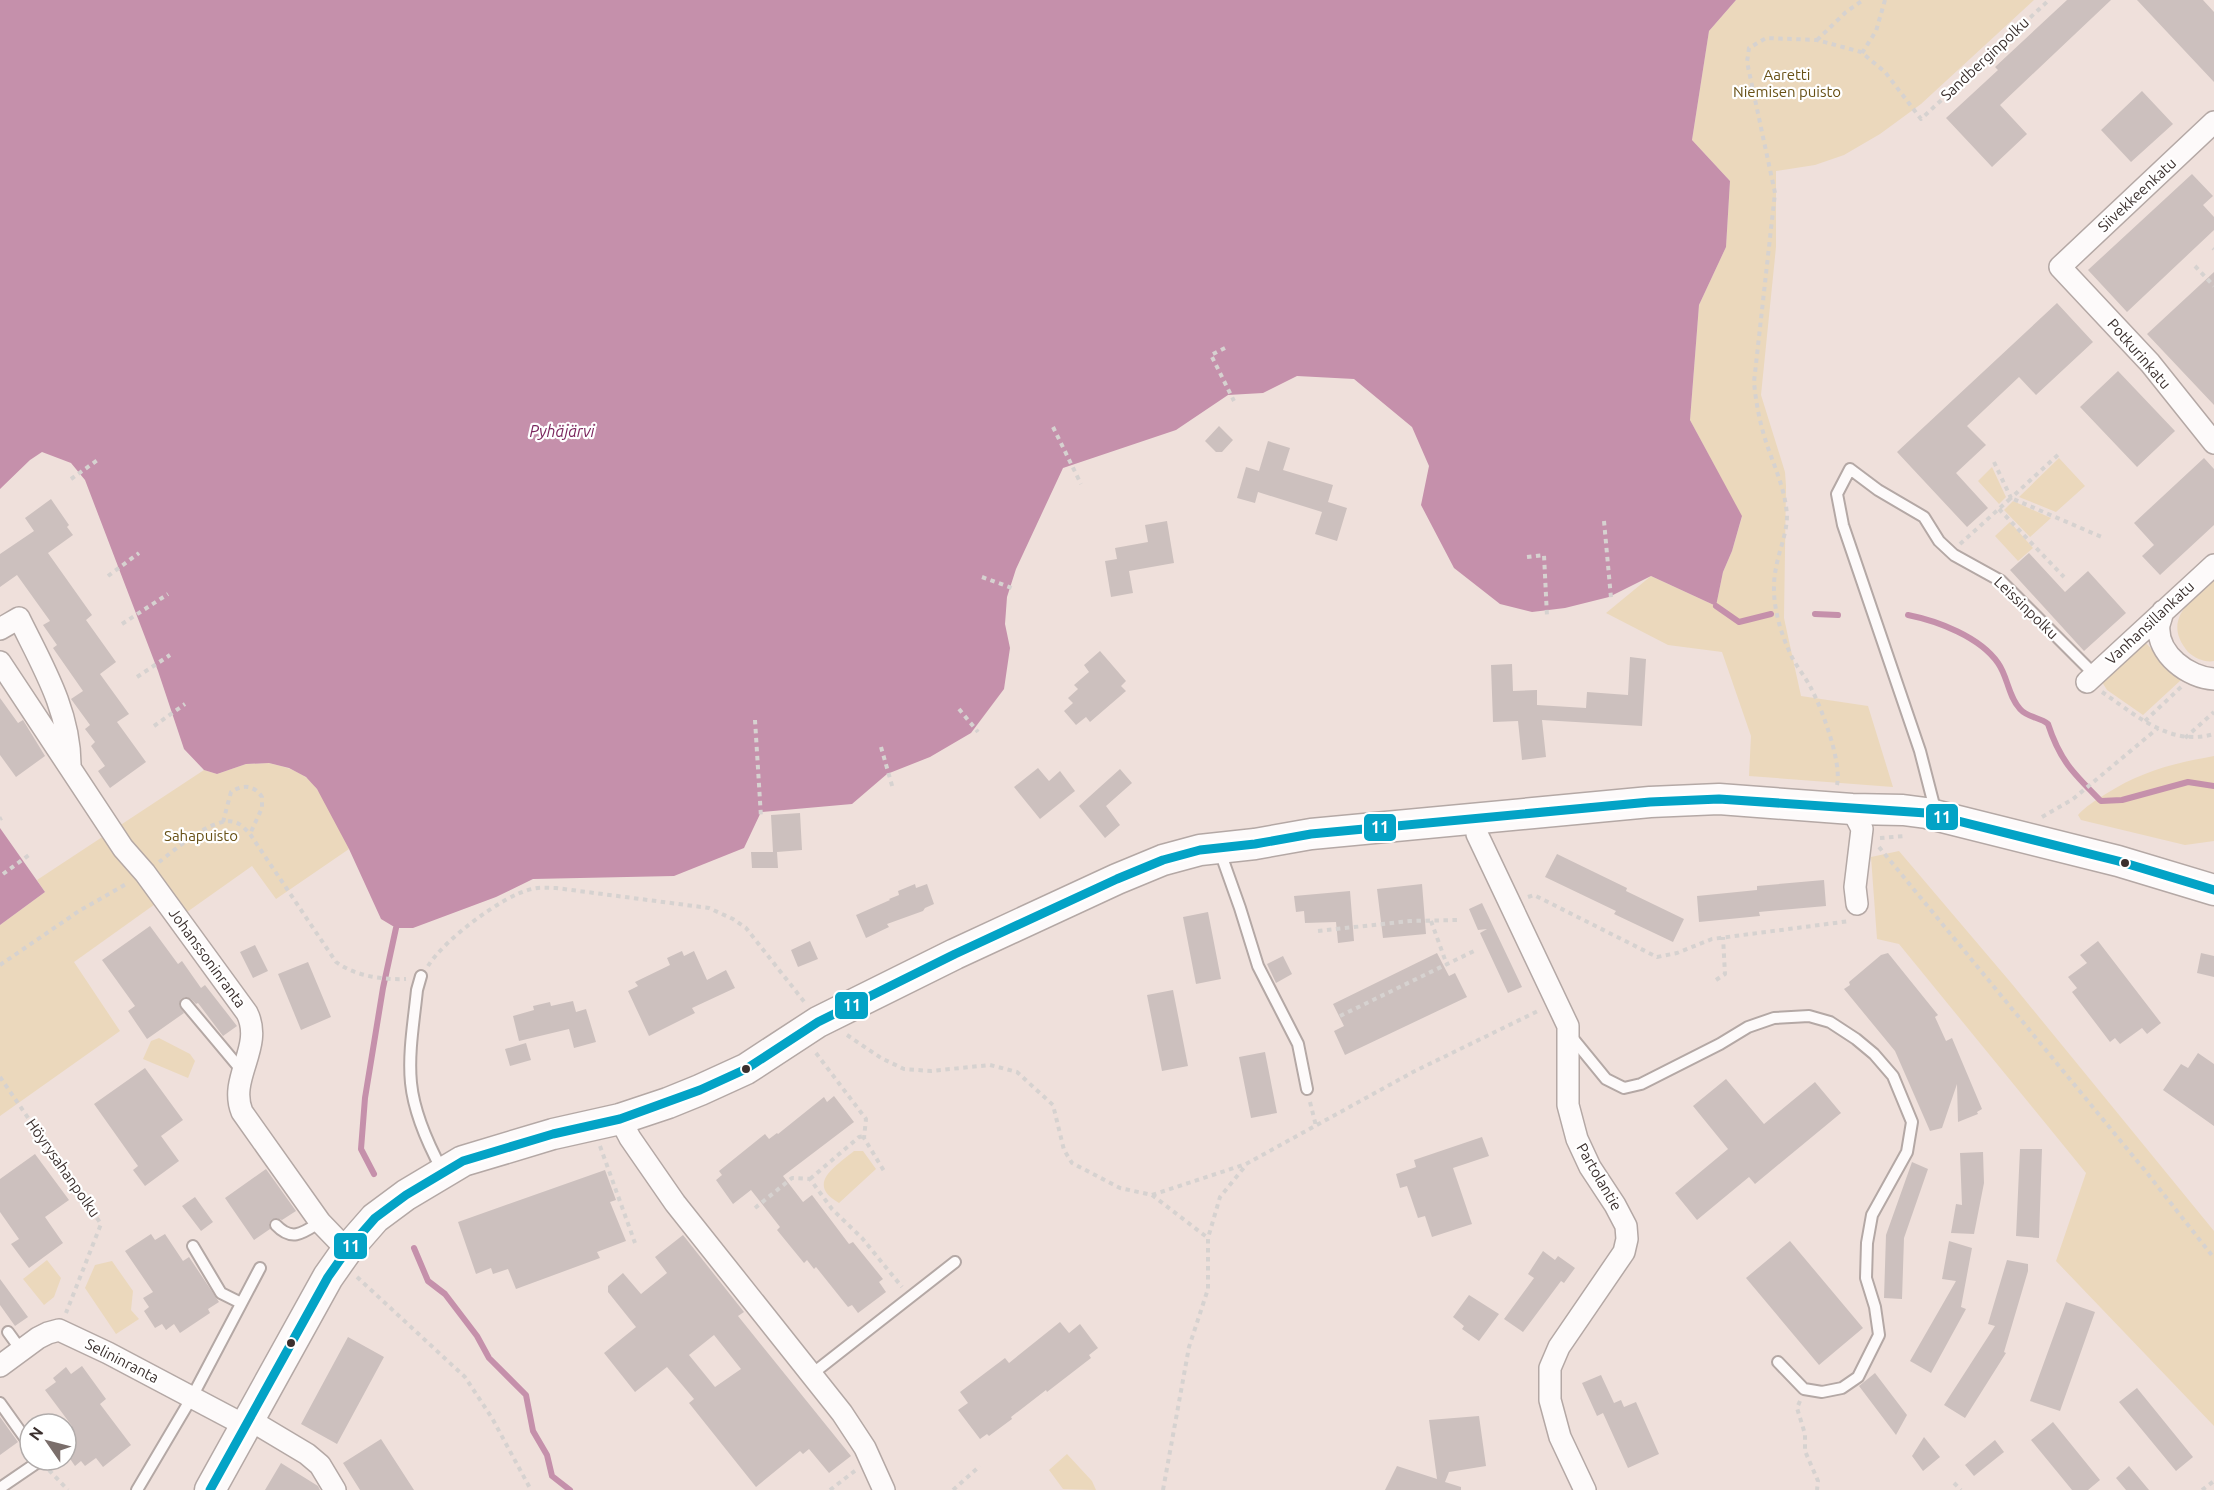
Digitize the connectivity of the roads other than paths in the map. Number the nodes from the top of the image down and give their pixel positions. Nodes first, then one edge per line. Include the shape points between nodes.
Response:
1 (2214, 122) edge
2 (2060, 267) joint
3 (2214, 443) edge
4 (2214, 565) edge
5 (2163, 611) junction
6 (0, 629) edge
7 (0, 662) edge
8 (2089, 674) joint
9 (2214, 679) edge
10 (70, 765) junction
11 (1936, 816) junction
12 (1479, 819) junction
13 (1862, 826) junction
14 (1218, 847) junction
15 (2214, 890) edge
16 (1858, 912) road end
17 (422, 976) road end
18 (186, 1004) dead end
19 (1568, 1032) junction
20 (243, 1072) junction
21 (1307, 1089) road end
22 (625, 1129) junction
23 (443, 1171) junction
24 (320, 1222) junction
25 (276, 1225) dead end
26 (194, 1246) dead end
27 (354, 1260) junction
28 (955, 1262) dead end
29 (260, 1268) dead end
30 (241, 1303) junction
31 (8, 1332) dead end
32 (21, 1350) junction
33 (1778, 1362) dead end
34 (0, 1366) edge
35 (812, 1374) junction
36 (192, 1397) junction
37 (0, 1403) edge
38 (248, 1423) junction
39 (18, 1428) edge
40 (23, 1472) edge
41 (0, 1488) edge
42 (137, 1490) edge
43 (210, 1490) edge
44 (335, 1490) edge
45 (884, 1490) edge
46 (1586, 1490) edge

1 - 2 street, Siivekkeenkatu
2 - 3 street, Potkurinkatu via 2150,363
4 - 5 street, Vanhansillankatu
5 - 8 street, Vanhansillankatu
5 - 9 street via 2159,627 2166,651 2184,670
6 - 10 street, Johanssoninranta via 19,618 66,723
7 - 10 street, Johanssoninranta
8 - 11 lane, Leissinpolku via 2001,581 1951,552 1924,517 1850,469 1837,494 1843,525 1920,751
10 - 20 street, Johanssoninranta via 123,848 251,1022 253,1032
11 - 13 street via 1903,810
11 - 15 street via 2118,861
12 - 13 street via 1719,799
12 - 14 street via 1311,834
12 - 19 street, Partolantie via 1477,834 1558,1002
13 - 16 street via 1855,887
14 - 21 lane via 1258,966 1298,1044
14 - 22 street via 1163,860 955,954 818,1022 732,1076 668,1103
17 - 23 lane via 417,990 411,1082 428,1142
18 - 20 lane
19 - 33 lane via 1606,1078 1624,1088 1641,1084 1748,1027 1774,1018 1809,1016 1830,1022 1856,1039 1893,1076 1912,1122 1907,1152 1872,1215 1867,1243 1866,1278 1879,1335 1858,1377 1842,1388 1822,1392 1804,1389
19 - 46 street, Partolantie via 1568,1105 1576,1139 1621,1215 1627,1239 1624,1252 1558,1347 1550,1368 1550,1400 1560,1437
20 - 24 street, Johanssoninranta via 238,1092 242,1112
22 - 23 street via 553,1134 462,1161
22 - 35 street via 675,1203
23 - 27 street via 375,1218
24 - 25 lane via 303,1233 291,1235
24 - 27 street, Johanssoninranta
26 - 30 lane via 221,1293
27 - 38 street via 314,1301
28 - 35 lane
29 - 30 lane
30 - 36 lane
31 - 32 lane
32 - 34 street
32 - 36 street, Selininranta via 59,1330
35 - 45 street via 842,1413
36 - 38 street, Selininranta
36 - 42 lane
37 - 39 lane
38 - 43 street
38 - 44 street, Selininranta via 291,1443 313,1459
40 - 41 lane

